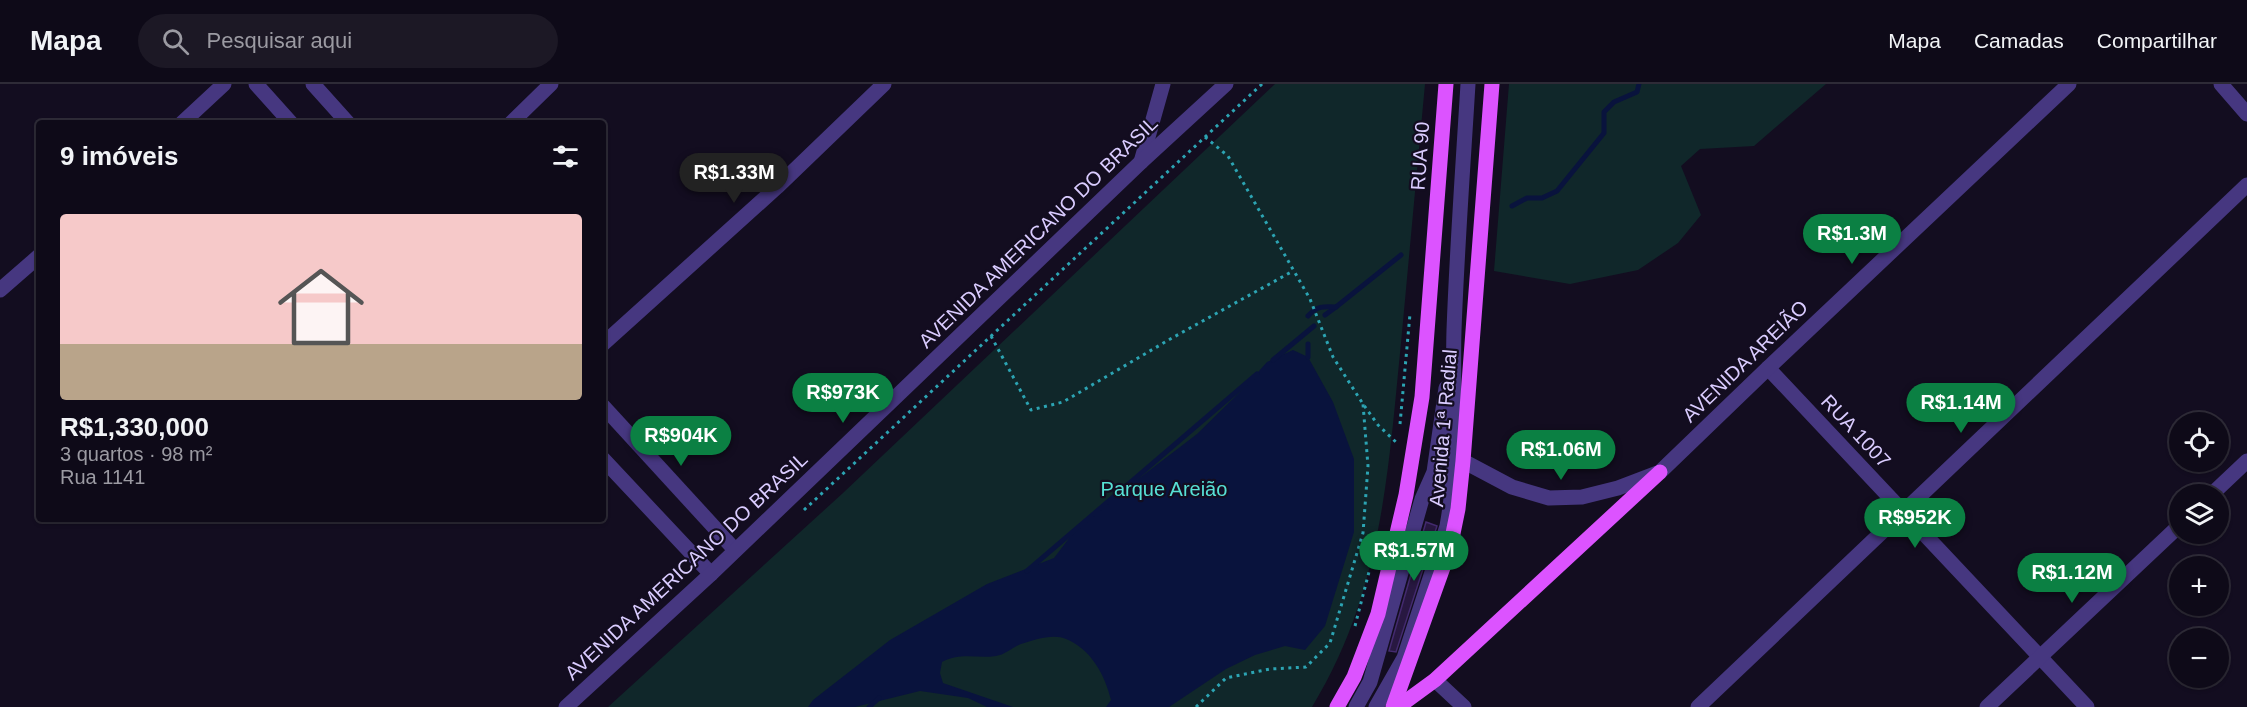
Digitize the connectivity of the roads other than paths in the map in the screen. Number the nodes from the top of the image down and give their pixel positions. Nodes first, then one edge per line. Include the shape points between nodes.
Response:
1 (224, 84) edge
2 (256, 84) edge
3 (314, 84) edge
4 (551, 84) edge
5 (884, 84) edge
6 (1162, 84) edge
7 (1226, 84) edge
8 (1446, 84) edge
9 (1468, 84) edge
10 (1492, 84) edge
11 (2069, 84) edge
12 (2221, 84) edge
13 (2247, 114) edge
14 (185, 120) edge
15 (288, 120) edge
16 (345, 120) edge
17 (514, 120) edge
18 (1141, 162) junction
19 (2247, 185) edge
20 (1435, 231) joint
21 (36, 258) edge
22 (0, 290) edge
23 (1454, 332) junction
24 (606, 341) edge
25 (1768, 368) junction
26 (606, 409) edge
27 (1463, 461) junction
28 (2247, 461) edge
29 (606, 462) edge
30 (1660, 472) junction
31 (2223, 484) edge
32 (1903, 511) junction
33 (2169, 535) edge
34 (735, 550) junction
35 (711, 574) junction
36 (2040, 657) junction
37 (1435, 680) junction
38 (566, 707) edge
39 (1337, 707) edge
40 (1356, 707) edge
41 (1376, 707) edge
42 (1393, 707) edge
43 (1398, 707) edge
44 (1464, 707) edge
45 (1698, 707) edge
46 (1987, 707) edge
47 (2087, 707) edge

1 - 14 street
2 - 15 street
3 - 16 street
4 - 17 street
5 - 24 street
6 - 18 street
7 - 18 street, AVENIDA AMERICANO DO BRASIL
8 - 20 main road, RUA 90
9 - 23 street
10 - 27 main road, Avenida 1ª Radial
11 - 25 street, AVENIDA AREIÃO
12 - 13 street
18 - 34 street, AVENIDA AMERICANO DO BRASIL
19 - 32 street
20 - 39 main road, Avenida 1ª Radial via 1422,398 1406,495 1378,614 1354,677
21 - 22 street
23 - 40 street via 1434,472 1422,499 1370,682
23 - 41 street via 1454,464 1447,526 1404,658
25 - 30 street, AVENIDA AREIÃO
25 - 32 street, RUA 1007
26 - 34 street
27 - 30 street via 1512,488 1549,498 1582,497
27 - 42 main road, Avenida 1ª Radial via 1450,548
28 - 31 street
29 - 35 street
30 - 37 main road
32 - 36 street, RUA 1007
32 - 45 street
33 - 36 street
34 - 35 street, AVENIDA AMERICANO DO BRASIL
35 - 38 street, AVENIDA AMERICANO DO BRASIL
36 - 46 street
36 - 47 street, RUA 1007
37 - 43 main road
37 - 44 street

